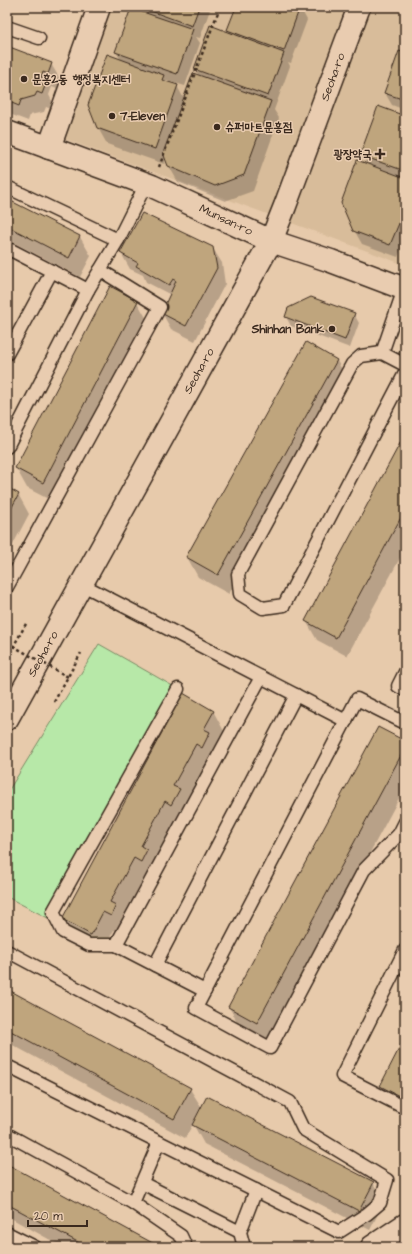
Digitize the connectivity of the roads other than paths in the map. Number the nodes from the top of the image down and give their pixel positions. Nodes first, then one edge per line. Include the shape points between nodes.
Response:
1 (99, 7) edge
2 (359, 7) edge
3 (7, 27) edge
4 (39, 38) dead end
5 (7, 132) edge
6 (49, 148) junction
7 (152, 176) junction
8 (7, 187) edge
9 (118, 240) junction
10 (271, 241) junction
11 (7, 252) edge
12 (100, 270) junction
13 (52, 271) junction
14 (405, 289) edge
15 (88, 290) junction
16 (382, 353) junction
17 (7, 354) edge
18 (405, 365) edge
19 (405, 373) edge
20 (7, 447) edge
21 (82, 584) junction
22 (7, 587) edge
23 (405, 672) edge
24 (261, 677) junction
25 (178, 689) dead end
26 (405, 690) edge
27 (296, 695) junction
28 (7, 719) edge
29 (346, 721) junction
30 (405, 723) edge
31 (405, 822) edge
32 (116, 945) junction
33 (405, 950) edge
34 (7, 951) edge
35 (155, 965) junction
36 (205, 991) junction
37 (7, 1066) edge
38 (405, 1108) edge
39 (7, 1134) edge
40 (159, 1142) junction
41 (142, 1183) junction
42 (256, 1190) junction
43 (133, 1203) junction
44 (405, 1225) edge
45 (240, 1232) junction
46 (7, 1234) edge
47 (35, 1247) edge
48 (186, 1247) edge
49 (244, 1247) edge
50 (372, 1247) edge

1 - 6 main road
2 - 10 main road, Seoha-ro
3 - 4 lane
5 - 6 main road, Munsan-ro
6 - 7 main road, Munsan-ro
7 - 9 lane
7 - 10 main road, Munsan-ro
8 - 9 lane
9 - 12 lane
10 - 14 main road, Munsan-ro
10 - 21 main road, Seoha-ro
11 - 13 lane via 9,249
12 - 15 lane
12 - 22 lane via 160,307
13 - 15 lane
13 - 17 lane
14 - 16 lane
15 - 20 lane
16 - 18 lane
16 - 19 lane via 361,356 352,364 238,574 240,594 263,608 284,605
21 - 24 lane
21 - 28 main road, Seoha-ro
23 - 26 lane via 398,686
24 - 27 lane
24 - 32 lane
25 - 32 lane via 53,912 64,932 90,945
27 - 29 lane
27 - 35 lane
29 - 30 lane via 357,699
29 - 36 lane
31 - 36 lane via 399,834 364,870 270,1048 196,1008
32 - 35 lane
33 - 38 lane via 342,1076
34 - 42 lane via 290,1102 303,1129 387,1180 380,1203 339,1232
35 - 36 lane
37 - 40 lane
39 - 43 lane
40 - 41 lane
40 - 42 lane
41 - 43 lane
41 - 45 lane
42 - 45 lane
43 - 48 lane via 181,1236
44 - 50 main road
45 - 49 lane
46 - 47 lane

